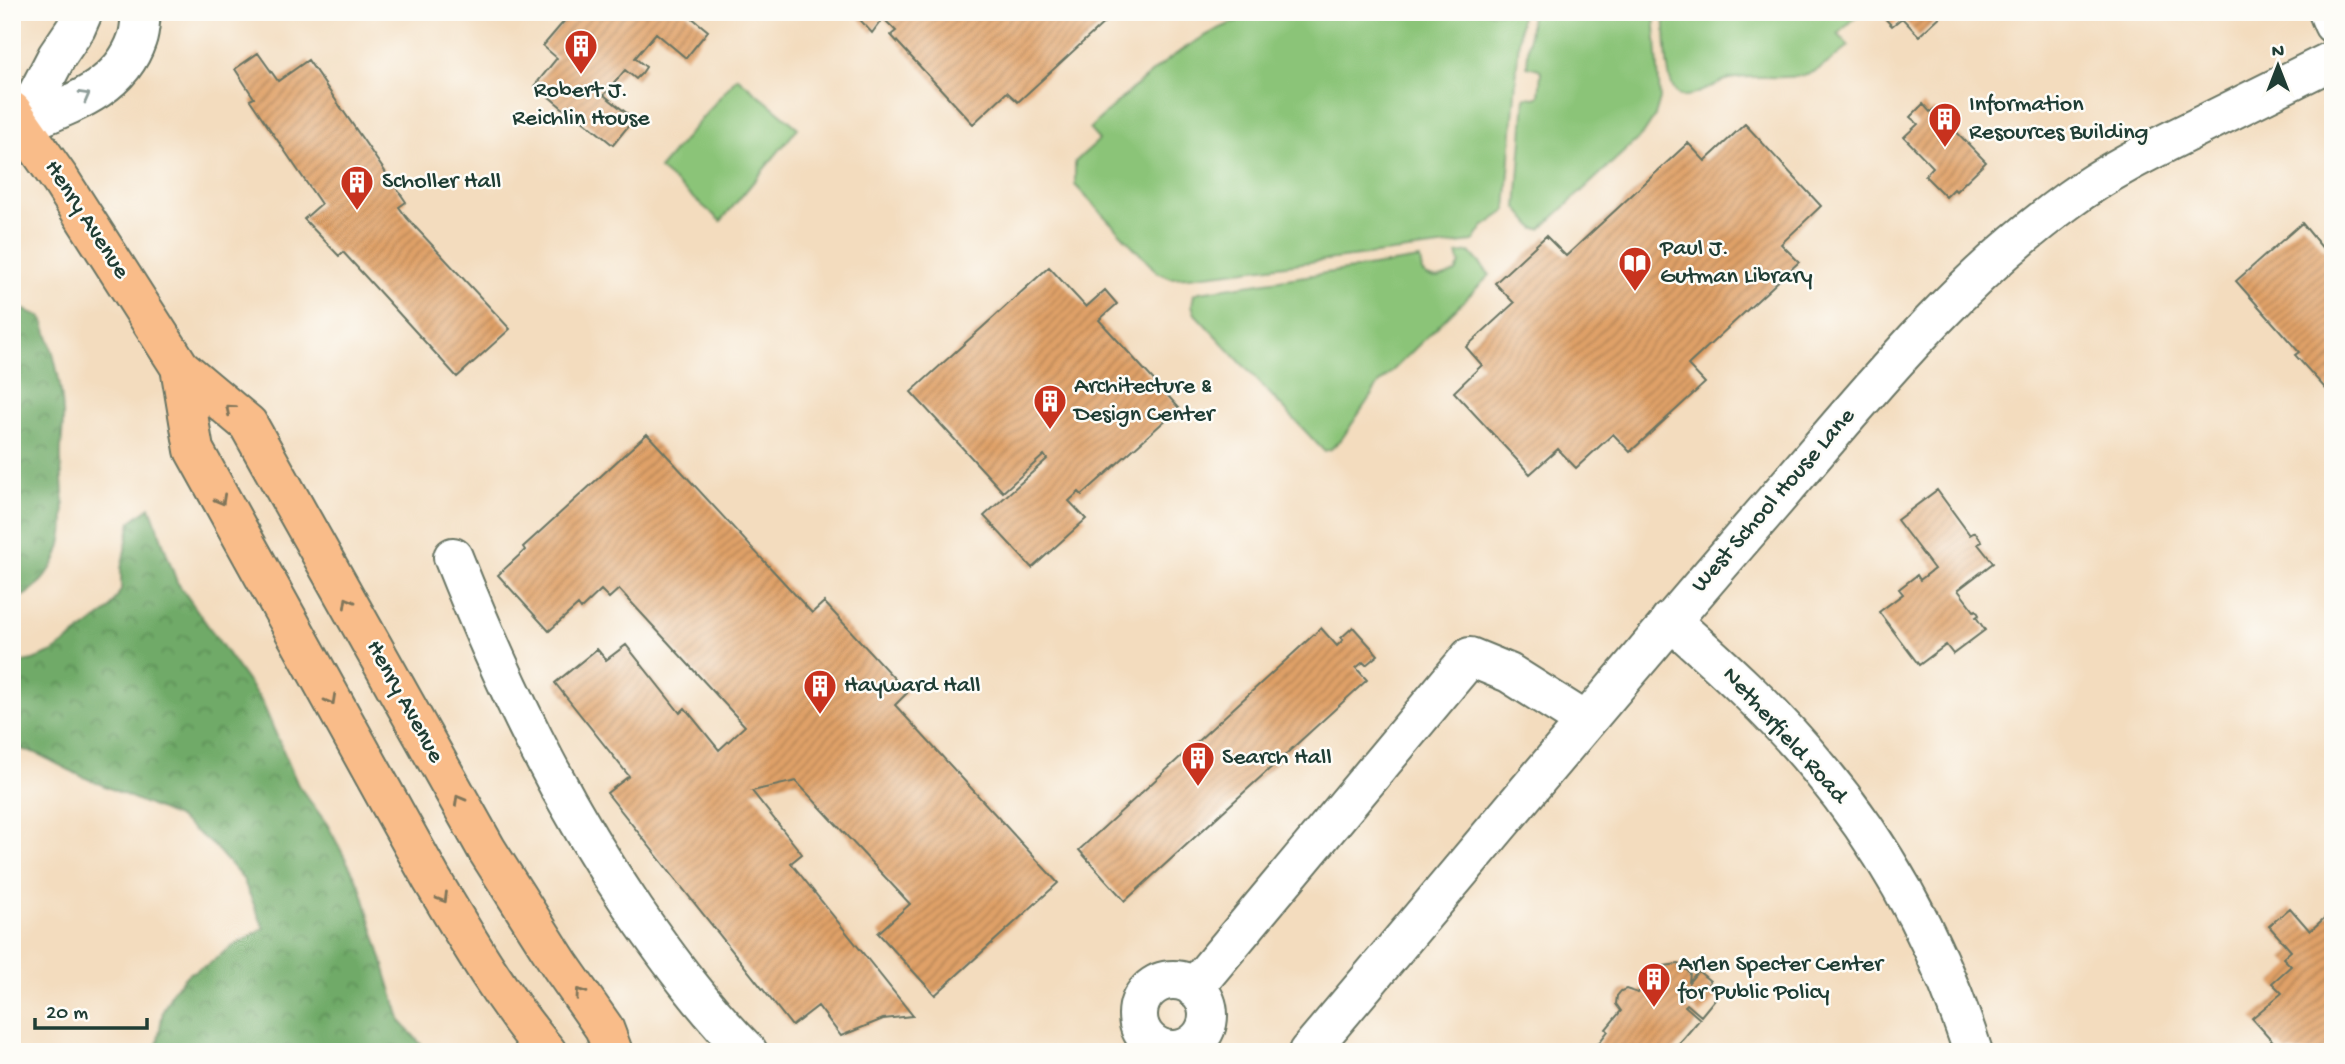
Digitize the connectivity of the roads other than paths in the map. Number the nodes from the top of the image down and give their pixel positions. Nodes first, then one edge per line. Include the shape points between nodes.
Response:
1 (83, 12) edge
2 (141, 12) edge
3 (2328, 12) edge
4 (2333, 24) edge
5 (2333, 60) edge
6 (16, 124) edge
7 (180, 367) junction
8 (453, 557) dead end
9 (1670, 620) junction
10 (1585, 721) junction
11 (1194, 988) dead end
12 (547, 1052) edge
13 (613, 1052) edge
14 (748, 1052) edge
15 (1308, 1052) edge
16 (1973, 1052) edge

1 - 6 street
6 -> 2 street via 86,97 110,80 127,62 138,38
3 - 4 street
5 - 9 street, West School House Lane via 2131,161 2072,197 2015,241 1923,330
6 - 7 main road, Henry Avenue
7 -> 12 main road, Henry Avenue via 194,450 431,878
13 -> 7 main road, Henry Avenue via 604,1028 487,850 248,424
8 - 14 street via 515,704 604,866 665,954
9 - 10 street, West School House Lane
9 - 16 street, Netherfield Road via 1783,728 1859,820 1928,936
10 - 11 street via 1509,673 1470,657
10 - 15 street, West School House Lane

